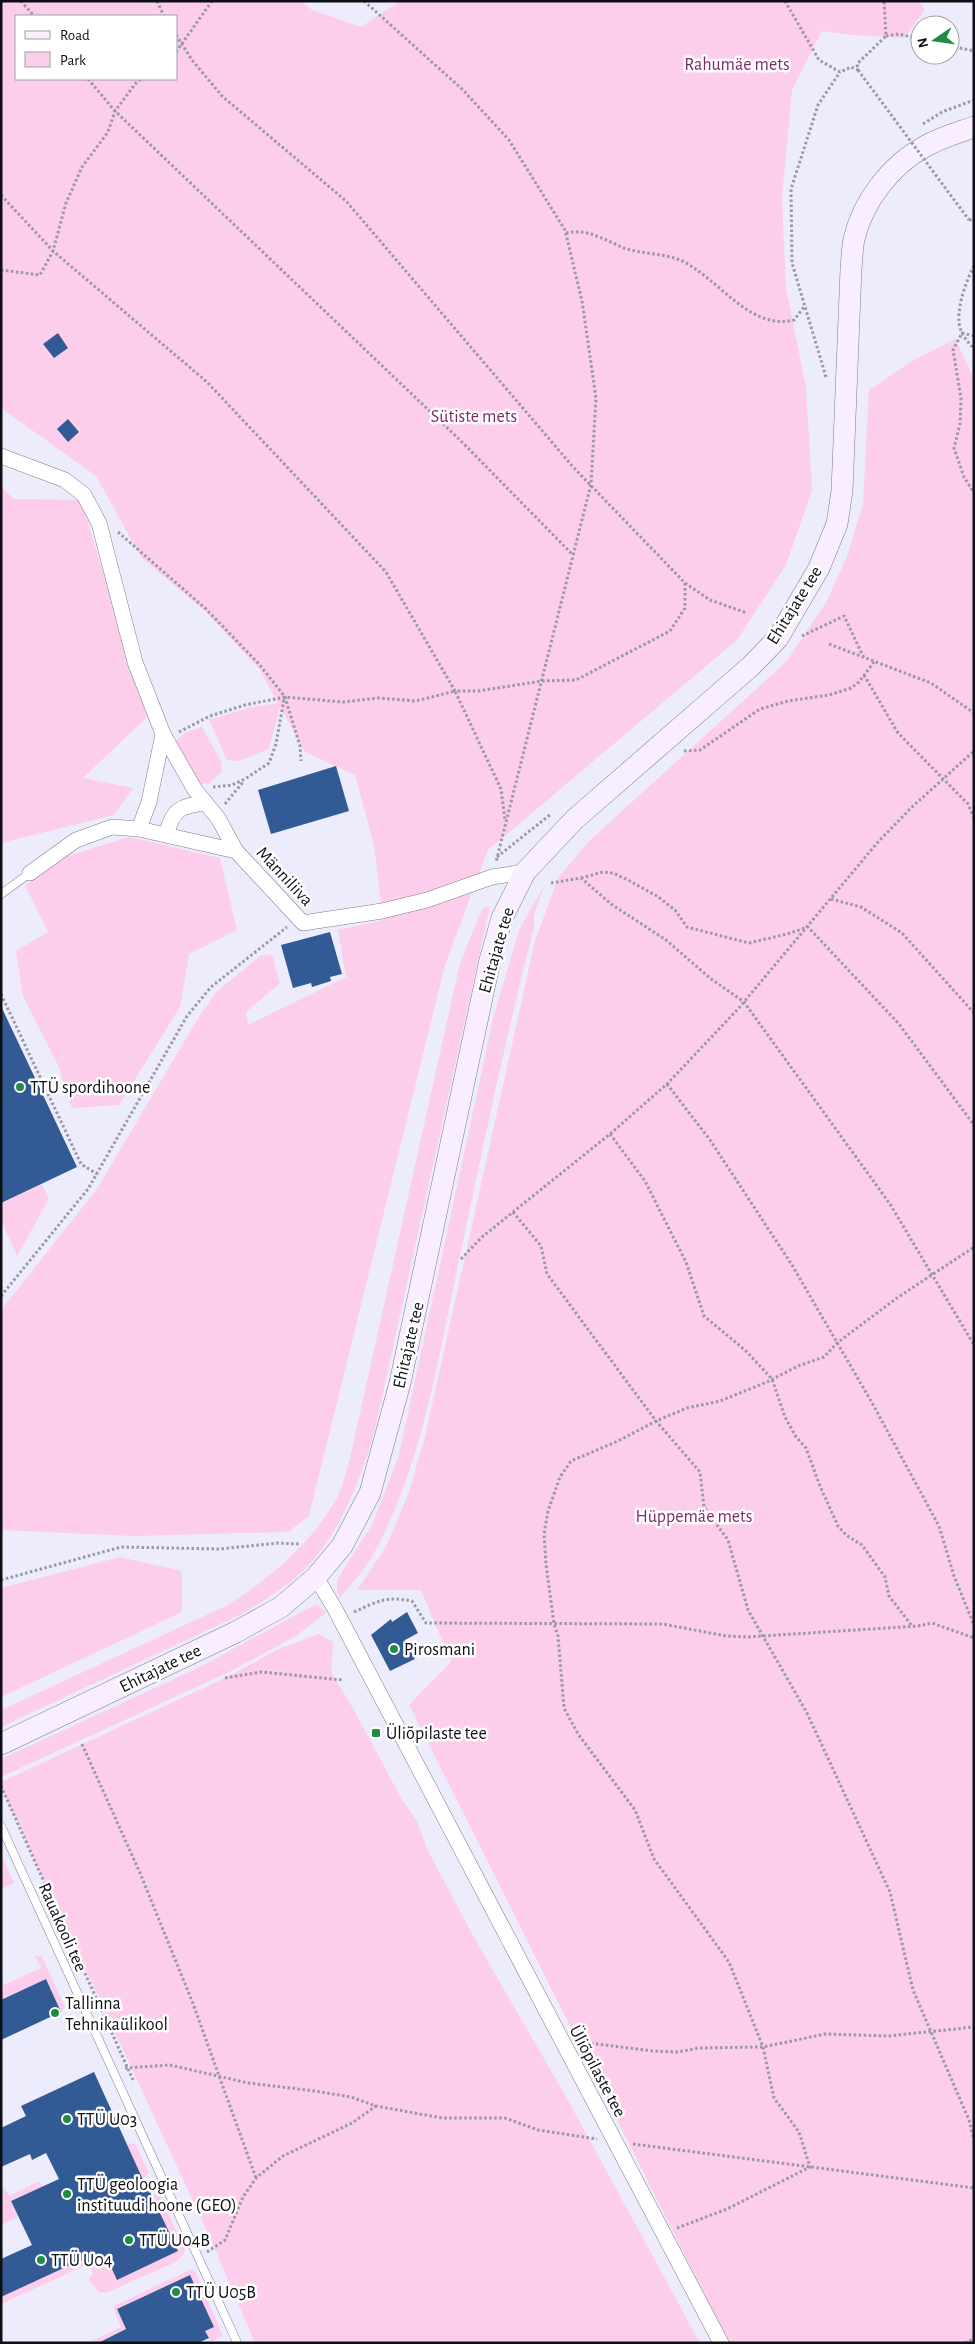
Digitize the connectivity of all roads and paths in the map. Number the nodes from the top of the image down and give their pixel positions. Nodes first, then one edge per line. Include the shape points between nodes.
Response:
1 (21, 1) edge
2 (157, 1) edge
3 (212, 1) edge
4 (364, 1) edge
5 (785, 1) edge
6 (884, 1) edge
7 (33, 15) edge
8 (164, 15) edge
9 (886, 36) junction
10 (910, 37) edge
11 (178, 38) edge
12 (182, 44) junction
13 (960, 48) edge
14 (178, 49) edge
15 (974, 51) edge
16 (858, 70) junction
17 (840, 72) junction
18 (89, 80) edge
19 (140, 80) edge
20 (974, 100) edge
21 (115, 111) junction
22 (918, 127) dead end
23 (974, 127) edge
24 (911, 132) dead end
25 (905, 137) dead end
26 (1, 195) edge
27 (972, 220) edge
28 (566, 233) junction
29 (53, 251) junction
30 (974, 266) edge
31 (1, 270) edge
32 (804, 306) junction
33 (962, 333) junction
34 (974, 336) edge
35 (974, 349) edge
36 (828, 362) dead end
37 (1, 456) edge
38 (591, 484) junction
39 (974, 493) edge
40 (114, 529) dead end
41 (573, 556) junction
42 (686, 583) junction
43 (746, 613) dead end
44 (801, 637) dead end
45 (829, 644) dead end
46 (864, 658) junction
47 (874, 662) junction
48 (864, 676) junction
49 (542, 681) junction
50 (455, 691) junction
51 (285, 697) junction
52 (974, 713) edge
53 (165, 738) junction
54 (974, 750) edge
55 (684, 751) dead end
56 (301, 761) dead end
57 (943, 778) junction
58 (245, 779) junction
59 (204, 800) junction
60 (555, 811) dead end
61 (218, 818) junction
62 (974, 818) edge
63 (506, 822) junction
64 (139, 829) junction
65 (166, 835) junction
66 (236, 851) junction
67 (497, 857) junction
68 (525, 872) junction
69 (30, 873) joint
70 (492, 877) junction
71 (581, 878) junction
72 (552, 883) dead end
73 (1, 894) edge
74 (831, 899) junction
75 (298, 918) junction
76 (808, 927) junction
77 (1, 994) edge
78 (744, 1002) junction
79 (974, 1013) edge
80 (667, 1084) junction
81 (974, 1125) edge
82 (610, 1134) junction
83 (97, 1174) junction
84 (512, 1212) junction
85 (974, 1248) edge
86 (461, 1259) dead end
87 (932, 1275) junction
88 (1, 1296) edge
89 (837, 1343) junction
90 (974, 1345) edge
91 (772, 1379) junction
92 (656, 1421) junction
93 (299, 1544) dead end
94 (316, 1577) junction
95 (1, 1580) edge
96 (340, 1620) junction
97 (554, 1624) junction
98 (974, 1625) edge
99 (912, 1626) junction
100 (762, 1636) junction
101 (974, 1638) edge
102 (225, 1678) dead end
103 (343, 1680) dead end
104 (1, 1744) edge
105 (82, 1744) dead end
106 (1, 1786) edge
107 (1, 1826) edge
108 (974, 2027) edge
109 (932, 2031) junction
110 (560, 2040) junction
111 (763, 2047) junction
112 (112, 2068) junction
113 (127, 2068) junction
114 (220, 2077) junction
115 (135, 2086) dead end
116 (376, 2106) junction
117 (974, 2140) edge
118 (613, 2142) junction
119 (810, 2167) junction
120 (256, 2178) junction
121 (974, 2188) edge
122 (662, 2233) junction
123 (205, 2242) dead end
124 (209, 2251) junction
125 (198, 2258) junction
126 (213, 2260) dead end
127 (974, 2339) edge
128 (236, 2340) dead end
129 (721, 2343) edge
130 (965, 2343) edge

1 - 7 path
2 - 8 path
3 - 12 path
4 - 28 path via 463,90 509,140
5 - 17 path via 819,60
6 - 9 path
9 - 10 path
9 - 16 path via 857,64
11 - 12 path
12 - 14 path
12 - 38 path via 222,96 346,201
13 - 15 path
16 - 17 path via 851,67
16 - 27 path, bridge
17 - 32 path via 818,104 792,189 792,263
18 - 21 path
19 - 21 path
20 - 22 path via 942,112
21 - 29 path via 108,132 82,167 66,203
21 - 41 path via 461,441
23 - 68 main road, Ehitajate tee via 925,146 904,160 875,193 860,223 851,269 841,499 837,524 800,604 778,638 752,666 575,819
24 - 25 path
26 - 29 path
28 - 32 path via 578,230 626,248 679,260 711,280 755,315 783,323 794,320
28 - 38 path via 582,301 596,398
29 - 31 path via 40,275
29 - 50 path via 207,382 386,572
30 - 33 path via 968,276 959,321
32 - 36 path via 827,381
33 - 34 path
33 - 35 path
33 - 39 path via 953,350 961,398 960,424 954,448 964,477
37 - 53 street via 65,480 84,495 99,522 135,662
38 - 41 path
38 - 42 path
40 - 51 path via 206,609 259,664
41 - 49 path
42 - 43 path via 710,600
42 - 49 path via 686,608 670,631 576,680
44 - 46 path via 844,616
45 - 46 path
46 - 47 path
47 - 48 path
47 - 52 path via 931,683
48 - 55 path via 851,688 836,693 760,709 700,750
48 - 57 path via 898,733
49 - 50 path via 478,691
49 - 63 path
50 - 51 path via 416,701 378,698 343,702
50 - 63 path via 501,789
51 - 53 path via 210,716
51 - 56 path via 300,746
51 - 58 path via 269,763
53 - 59 street
53 - 64 street
54 - 57 path
57 - 62 path via 968,804
57 - 74 path via 878,842
58 - 59 path via 232,785 210,788
58 - 61 path
59 - 61 street
59 - 65 street via 176,812
60 - 67 path
61 - 66 street
63 - 67 path
64 - 65 street, Männiliiva
64 - 69 street, Männiliiva via 112,827 76,840
65 - 66 street, Männiliiva
66 - 75 street, Männiliiva
67 - 70 path
68 - 70 street, Männiliiva
68 - 94 main road, Ehitajate tee via 502,918 490,960 400,1383 370,1493 342,1546
69 - 73 lane
70 - 75 street, Männiliiva via 427,900 382,911 303,923
71 - 72 path
71 - 76 path via 603,872 613,874 657,896 675,910 687,927 749,943
71 - 78 path via 611,904 666,940
74 - 76 path
74 - 79 path via 861,907 902,933
75 - 83 path via 211,986 188,1016
76 - 78 path
76 - 81 path via 899,1024
77 - 83 path via 81,1164
78 - 80 path
78 - 87 path via 890,1204
80 - 82 path
80 - 89 path via 710,1140
82 - 84 path
82 - 91 path via 656,1202 686,1262 704,1316 746,1351
83 - 88 path
84 - 86 path
84 - 92 path via 541,1246 547,1274
85 - 87 path
87 - 89 path
87 - 90 path
89 - 91 path via 824,1357
89 - 98 path via 939,1526 954,1576
91 - 92 path via 720,1401 687,1408
91 - 99 path via 785,1417 806,1448 838,1526 862,1546 885,1577 889,1596
92 - 97 path via 571,1461 560,1477 544,1534
92 - 100 path via 700,1472 704,1507 728,1540 748,1610
93 - 95 path via 220,1548 121,1547
94 - 96 street, Üliõpilaste tee
94 - 104 main road, Ehitajate tee via 280,1607 236,1632
96 - 97 path via 378,1601 393,1598 412,1601 426,1623
96 - 110 street, Üliõpilaste tee
97 - 100 path via 663,1624 726,1636
97 - 111 path via 558,1636 564,1708 578,1734 635,1810 654,1859 729,1962
99 - 100 path
99 - 101 path via 932,1623
100 - 109 path via 807,1713 890,1892 913,1990
102 - 103 path via 261,1672
105 - 114 path via 140,1873
106 - 113 path
107 - 112 lane, Rauakooli tee
108 - 109 path
109 - 111 path via 888,2036 825,2034
109 - 117 path via 969,2120
110 - 111 path via 653,2051
110 - 118 street, Üliõpilaste tee
111 - 119 path via 774,2098 799,2132
112 - 113 path
112 - 125 lane, Rauakooli tee
113 - 114 path via 170,2065
113 - 115 path
114 - 116 path via 342,2096
114 - 120 path
116 - 118 path via 442,2118 505,2118 538,2130
116 - 120 path via 352,2123 284,2156
118 - 119 path
118 - 122 street, Üliõpilaste tee
119 - 121 path
119 - 122 path via 727,2209
120 - 124 path via 243,2197 225,2240
122 - 129 street, Üliõpilaste tee
123 - 124 path
124 - 125 path
124 - 126 path
125 - 128 lane, Rauakooli tee
127 - 130 path

